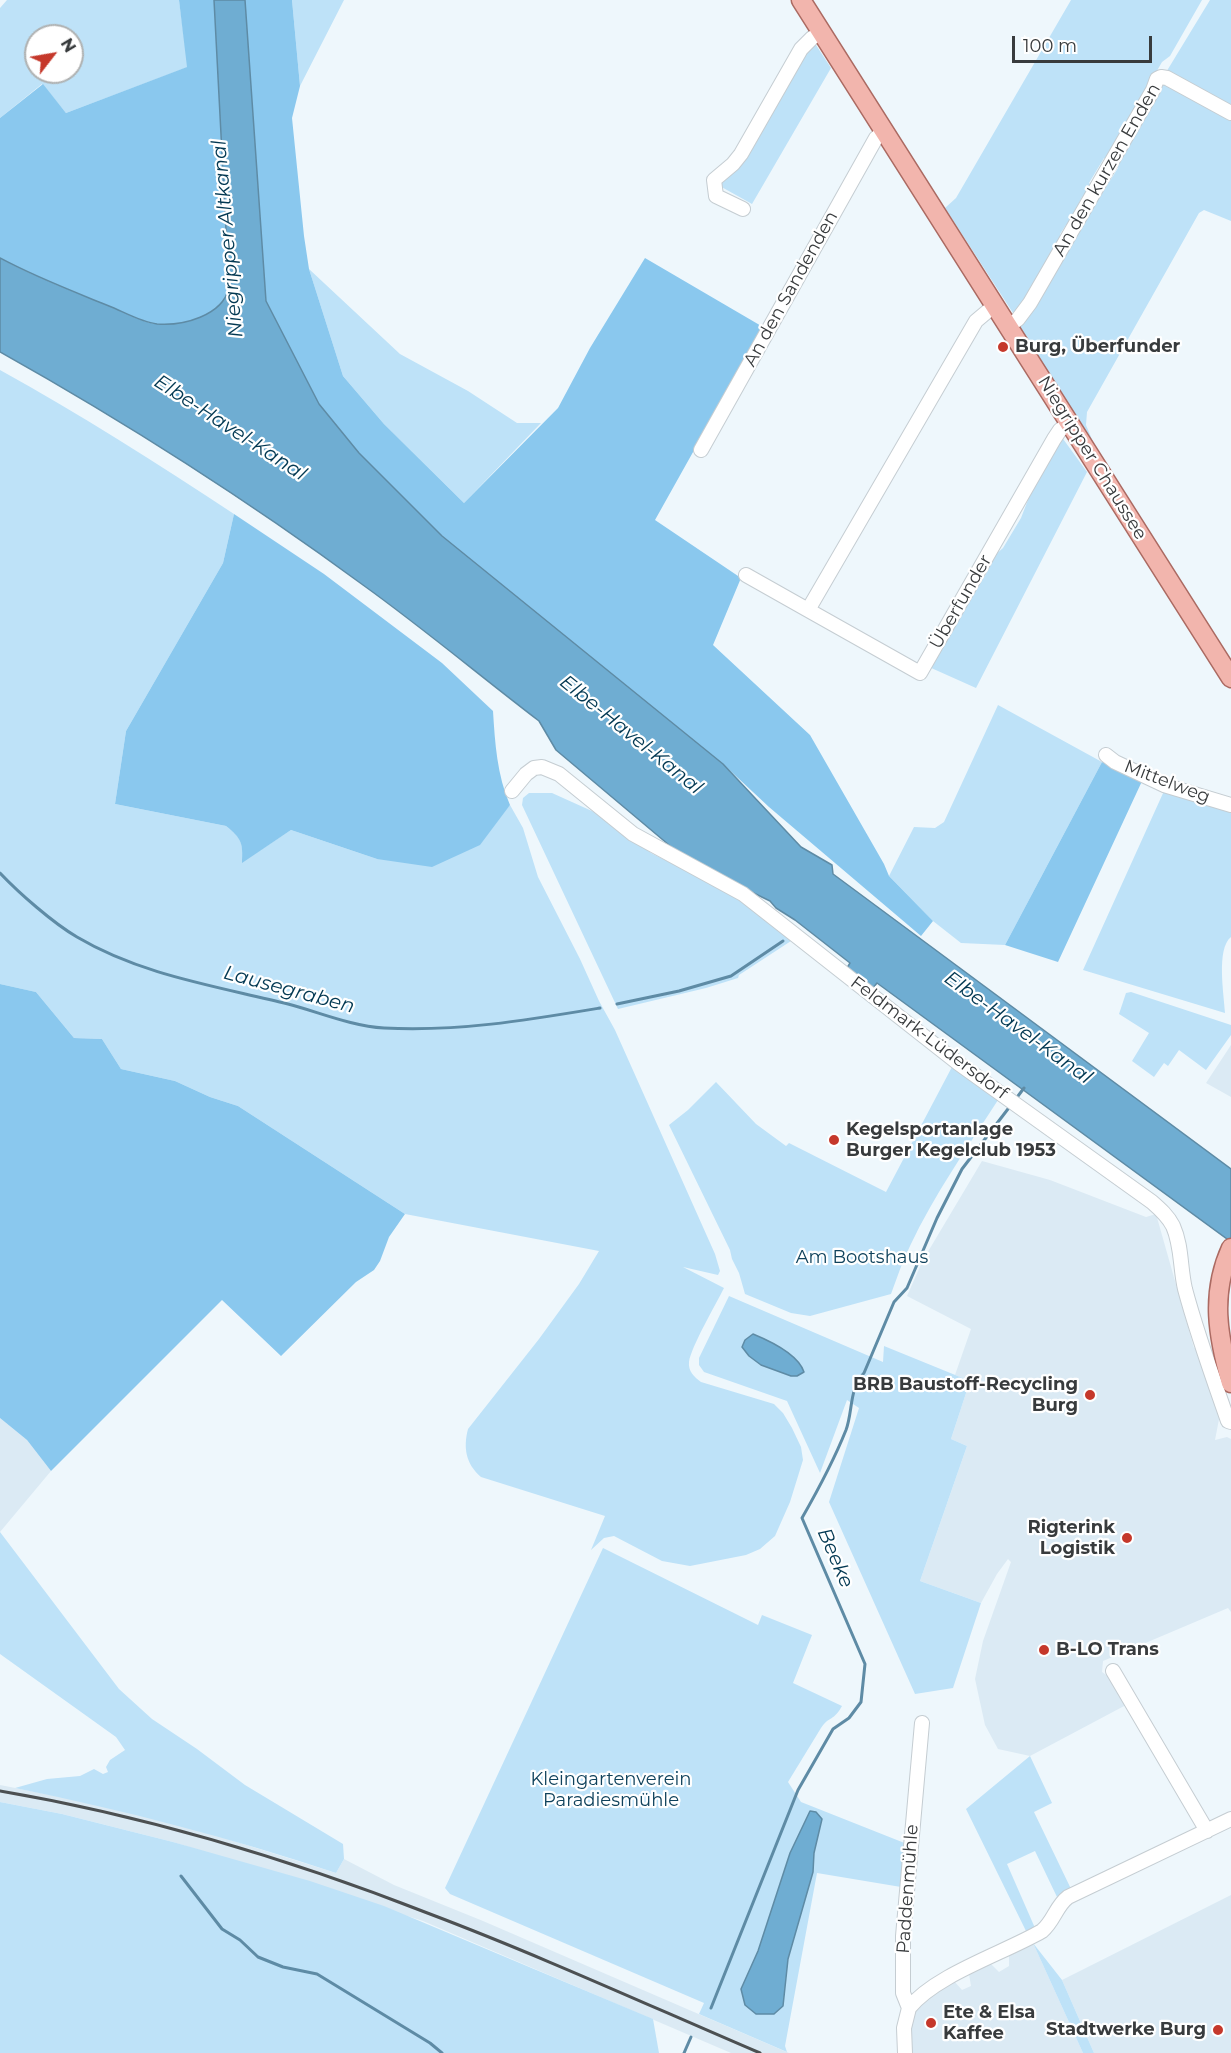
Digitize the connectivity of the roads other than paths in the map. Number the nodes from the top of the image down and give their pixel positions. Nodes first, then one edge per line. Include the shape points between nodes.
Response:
1 (801, 0) edge
2 (821, 32) junction
3 (1231, 113) edge
4 (884, 131) junction
5 (743, 209) dead end
6 (995, 305) junction
7 (1008, 327) junction
8 (1070, 423) junction
9 (701, 450) dead end
10 (746, 575) dead end
11 (808, 610) junction
12 (1231, 678) edge
13 (1106, 755) dead end
14 (512, 791) dead end
15 (1231, 805) edge
16 (1230, 1250) edge
17 (1231, 1383) edge
18 (1231, 1422) edge
19 (1113, 1671) dead end
20 (922, 1723) dead end
21 (1231, 1819) edge
22 (1207, 1831) junction
23 (909, 2008) junction
24 (905, 2053) edge

1 - 2 main road, Niegripper Chaussee
2 - 4 main road, Niegripper Chaussee
2 - 5 street via 797,56 741,154 714,180 716,196
3 - 7 street, An den kurzen Enden via 1167,78 1157,79 1030,303
4 - 6 main road, Niegripper Chaussee
4 - 9 street, An den Sandenden via 876,138
6 - 7 main road, Niegripper Chaussee
6 - 11 street via 976,321
7 - 8 main road, Niegripper Chaussee
8 - 11 street, Überfunder via 1054,438 920,673
8 - 12 main road, Niegripper Chaussee
10 - 11 street, Überfunder
13 - 15 street, Mittelweg via 1164,785
14 - 18 street, Feldmark-Lüdersdorf via 534,768 559,774 633,834 743,894 950,1057 1152,1202 1169,1220 1180,1251 1190,1305
16 - 17 main road via 1220,1281 1217,1309 1220,1343
19 - 22 street
20 - 23 street, Paddenmühle via 903,1936 903,1992
21 - 22 street
22 - 23 street via 1068,1897 1058,1907 1052,1923 1042,1931 938,1984
23 - 24 street, Paddenmühle via 904,2028

